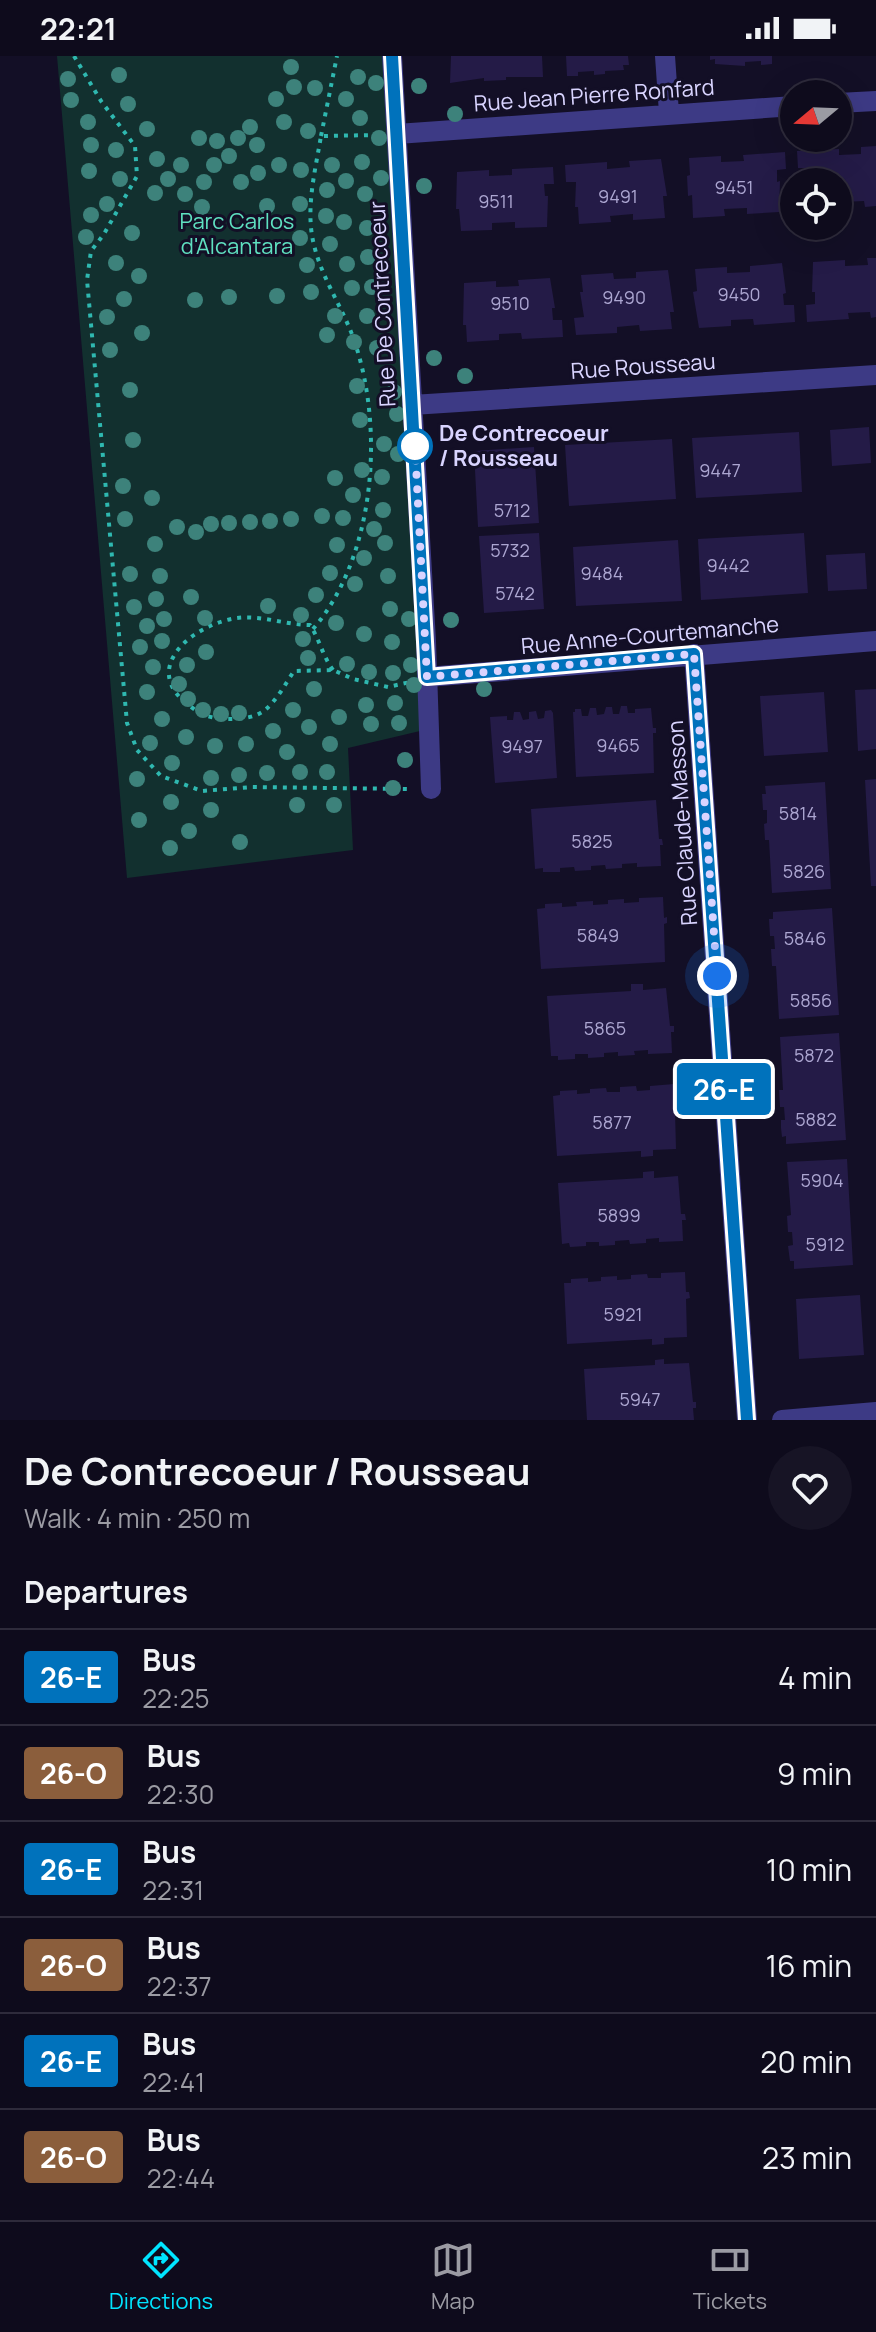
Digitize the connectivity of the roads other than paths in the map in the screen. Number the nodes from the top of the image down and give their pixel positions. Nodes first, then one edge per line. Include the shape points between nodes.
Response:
1 (392, 56) edge
2 (665, 56) edge
3 (876, 101) edge
4 (852, 102) edge
5 (780, 107) edge
6 (669, 113) junction
7 (397, 134) junction
8 (876, 375) edge
9 (412, 405) junction
10 (876, 641) edge
11 (694, 654) junction
12 (427, 677) junction
13 (431, 789) road end
14 (876, 1412) edge
15 (747, 1420) edge
16 (782, 1420) edge

1 - 7 street, Rue De Contrecoeur
2 - 6 street
3 - 4 street
5 - 6 street, Rue Jean Pierre Ronfard
6 - 7 street, Rue Jean Pierre Ronfard
7 - 9 street, Rue De Contrecoeur
8 - 9 street, Rue Rousseau
9 - 12 street, Rue De Contrecoeur
10 - 11 street, Rue Anne-Courtemanche
11 - 12 street, Rue Anne-Courtemanche
11 - 15 street, Rue Claude-Masson
12 - 13 street, Rue De Contrecoeur
14 - 16 street

